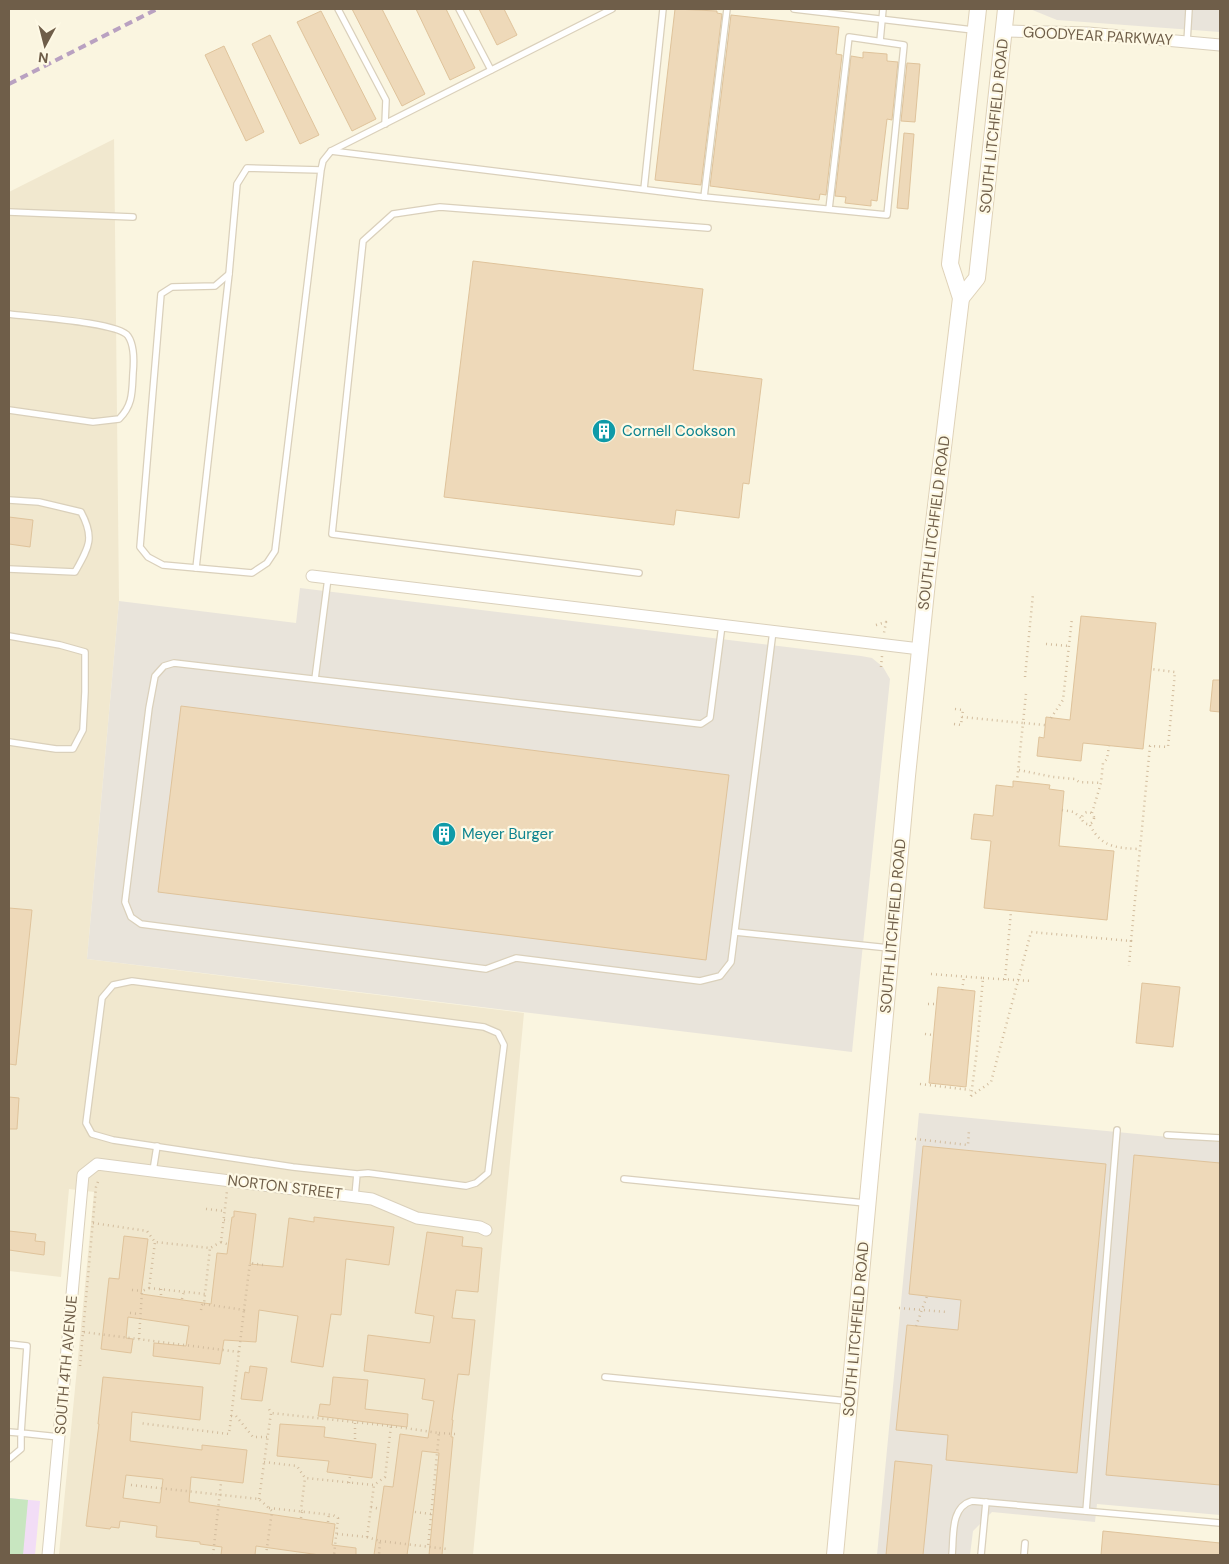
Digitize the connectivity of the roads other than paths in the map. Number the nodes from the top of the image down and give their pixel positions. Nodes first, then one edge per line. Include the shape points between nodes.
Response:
1 (338, 9) edge
2 (459, 9) edge
3 (612, 9) edge
4 (663, 9) edge
5 (727, 9) edge
6 (794, 9) edge
7 (883, 9) edge
8 (978, 9) edge
9 (1006, 9) edge
10 (1189, 9) edge
11 (882, 18) junction
12 (977, 30) junction
13 (1004, 31) junction
14 (880, 42) junction
15 (1187, 42) junction
16 (1220, 44) edge
17 (491, 70) junction
18 (385, 124) junction
19 (330, 152) junction
20 (322, 170) junction
21 (644, 189) junction
22 (704, 197) junction
23 (828, 209) junction
24 (9, 212) edge
25 (132, 217) dead end
26 (708, 228) dead end
27 (950, 264) junction
28 (229, 274) junction
29 (977, 278) junction
30 (961, 298) junction
31 (9, 314) edge
32 (9, 410) edge
33 (9, 500) edge
34 (196, 568) junction
35 (9, 569) edge
36 (639, 573) dead end
37 (312, 576) dead end
38 (328, 578) junction
39 (722, 625) junction
40 (772, 631) junction
41 (9, 636) edge
42 (920, 649) junction
43 (315, 679) junction
44 (9, 742) edge
45 (735, 932) junction
46 (891, 948) junction
47 (1116, 1130) dead end
48 (1167, 1135) dead end
49 (1220, 1138) edge
50 (157, 1146) junction
51 (153, 1171) junction
52 (357, 1174) junction
53 (84, 1175) joint
54 (624, 1179) dead end
55 (355, 1196) junction
56 (867, 1203) junction
57 (486, 1230) dead end
58 (9, 1344) edge
59 (605, 1377) dead end
60 (849, 1401) junction
61 (9, 1432) edge
62 (21, 1433) junction
63 (59, 1437) junction
64 (9, 1460) edge
65 (986, 1502) junction
66 (1086, 1511) junction
67 (1220, 1523) edge
68 (1025, 1543) dead end
69 (48, 1555) edge
70 (835, 1555) edge
71 (952, 1555) edge
72 (981, 1555) edge
73 (1024, 1555) edge

1 - 18 lane via 386,100
2 - 17 lane
3 - 17 lane
4 - 21 lane
5 - 22 lane
6 - 11 lane
7 - 11 lane
8 - 12 main road, SOUTH LITCHFIELD ROAD
9 - 13 main road, SOUTH LITCHFIELD ROAD
10 - 15 lane
11 - 12 lane
11 - 14 lane
12 - 13 main road, GOODYEAR PARKWAY
12 - 27 main road, SOUTH LITCHFIELD ROAD
13 - 15 street, GOODYEAR PARKWAY via 1088,33
13 - 29 main road, SOUTH LITCHFIELD ROAD
14 - 23 lane via 849,37
14 - 23 lane via 904,44 887,215
15 - 16 street, GOODYEAR PARKWAY
17 - 18 lane
18 - 19 lane
19 - 20 lane via 323,161
19 - 21 lane
20 - 28 lane via 247,168 237,184
20 - 34 lane via 275,551 252,573
21 - 22 lane
22 - 23 lane
24 - 25 lane
26 - 36 lane via 440,207 393,214 363,241 332,534
27 - 29 main road
27 - 30 main road, SOUTH LITCHFIELD ROAD
28 - 34 lane
28 - 34 lane via 215,286 172,287 162,294 140,547 148,557 163,566
29 - 30 main road
30 - 42 main road, SOUTH LITCHFIELD ROAD
31 - 32 lane via 118,329 128,336 134,353 132,394 127,411 119,419 93,422
33 - 35 lane via 39,502 81,512 88,526 88,549 75,572
37 - 38 street
38 - 39 street
38 - 43 lane
39 - 40 street
39 - 43 lane via 710,718 701,724
40 - 42 street
40 - 45 lane
41 - 44 lane via 85,652 85,692 83,730 73,749
42 - 46 main road, SOUTH LITCHFIELD ROAD
43 - 45 lane via 174,663 164,666 155,676 125,902 131,917 141,924 486,969 516,958 700,981 720,976 731,962
45 - 46 lane
46 - 56 main road, SOUTH LITCHFIELD ROAD
47 - 66 lane
48 - 49 lane
50 - 51 lane
50 - 52 lane
50 - 52 lane via 92,1134 86,1123 102,998 113,985 132,981 484,1027 498,1032 504,1045 488,1173 476,1183 466,1186
51 - 53 street, NORTON STREET via 97,1164
51 - 55 street, NORTON STREET
52 - 55 lane
53 - 63 street, SOUTH 4TH AVENUE
54 - 56 lane
55 - 57 street, NORTON STREET via 372,1198 417,1218
56 - 60 main road, SOUTH LITCHFIELD ROAD
58 - 62 lane via 27,1346
59 - 60 lane
60 - 70 main road, SOUTH LITCHFIELD ROAD
61 - 62 lane
62 - 63 lane
62 - 64 lane via 21,1449
63 - 69 street, SOUTH 4TH AVENUE
65 - 66 lane
65 - 71 lane via 972,1500 956,1512
65 - 72 lane
66 - 67 lane
68 - 73 lane

